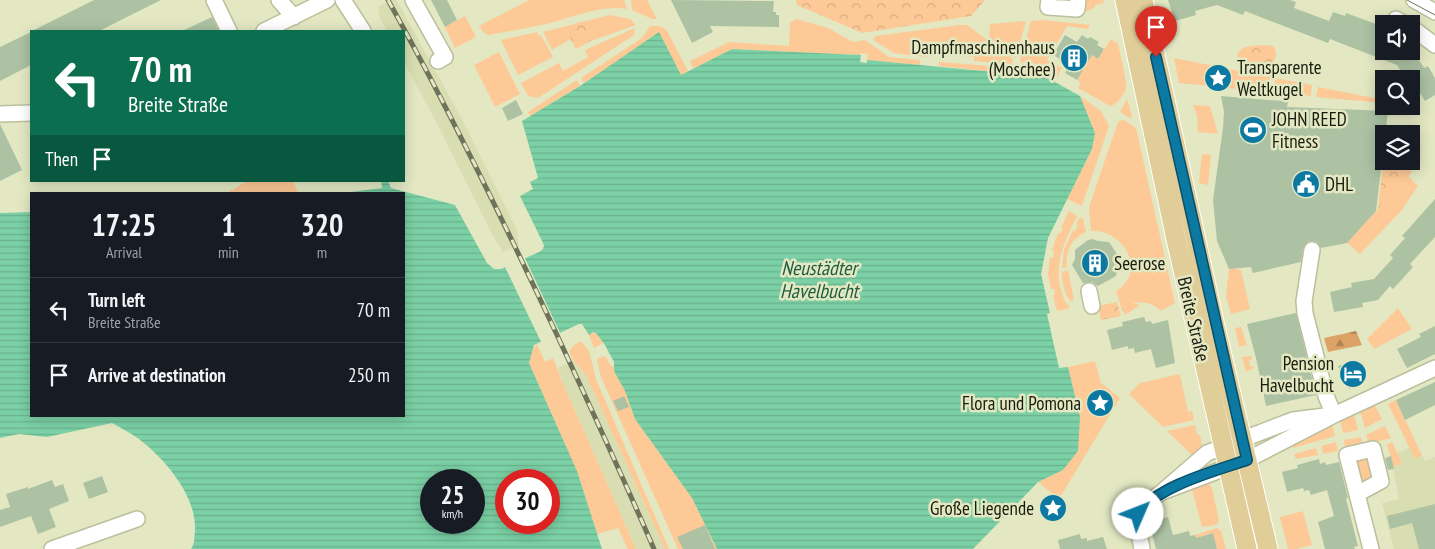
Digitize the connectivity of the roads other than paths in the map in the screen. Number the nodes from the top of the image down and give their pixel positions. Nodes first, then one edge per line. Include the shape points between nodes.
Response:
1 (214, 0) edge
2 (279, 0) edge
3 (327, 0) edge
4 (342, 0) edge
5 (413, 0) edge
6 (1049, 0) edge
7 (1078, 0) edge
8 (1125, 0) edge
9 (1143, 0) edge
10 (1414, 0) edge
11 (1435, 12) edge
12 (294, 17) junction
13 (229, 30) edge
14 (266, 30) edge
15 (362, 30) edge
16 (1420, 34) edge
17 (1435, 45) edge
18 (438, 61) dead end
19 (30, 113) edge
20 (0, 114) edge
21 (1312, 250) dead end
22 (1435, 368) edge
23 (1334, 415) junction
24 (1242, 439) junction
25 (1224, 446) junction
26 (1247, 460) junction
27 (1228, 466) junction
28 (1162, 492) junction
29 (1357, 494) junction
30 (137, 519) dead end
31 (52, 549) edge
32 (1142, 549) edge
33 (1247, 549) edge
34 (1268, 549) edge
35 (1371, 549) edge

1 - 13 street
2 - 12 street
3 - 12 street
4 - 15 street
5 - 18 street via 445,57
6 - 7 street via 1048,7 1077,9
8 - 25 main road, Breite Straße
9 - 24 main road, Breite Straße
10 - 11 street
12 - 14 street
16 - 17 street
19 - 20 street
21 - 23 street via 1305,313
22 - 23 street
23 - 24 street via 1293,420
23 - 26 street
24 - 25 street
24 - 26 main road, Breite Straße
25 - 27 main road, Breite Straße
25 - 28 street via 1207,453
26 - 27 street
26 - 34 main road, Breite Straße
27 - 28 street
27 - 33 main road, Breite Straße
28 - 32 street via 1144,505 1138,514
29 - 29 street via 1347,455 1373,449 1381,481
29 - 35 street
30 - 31 street

